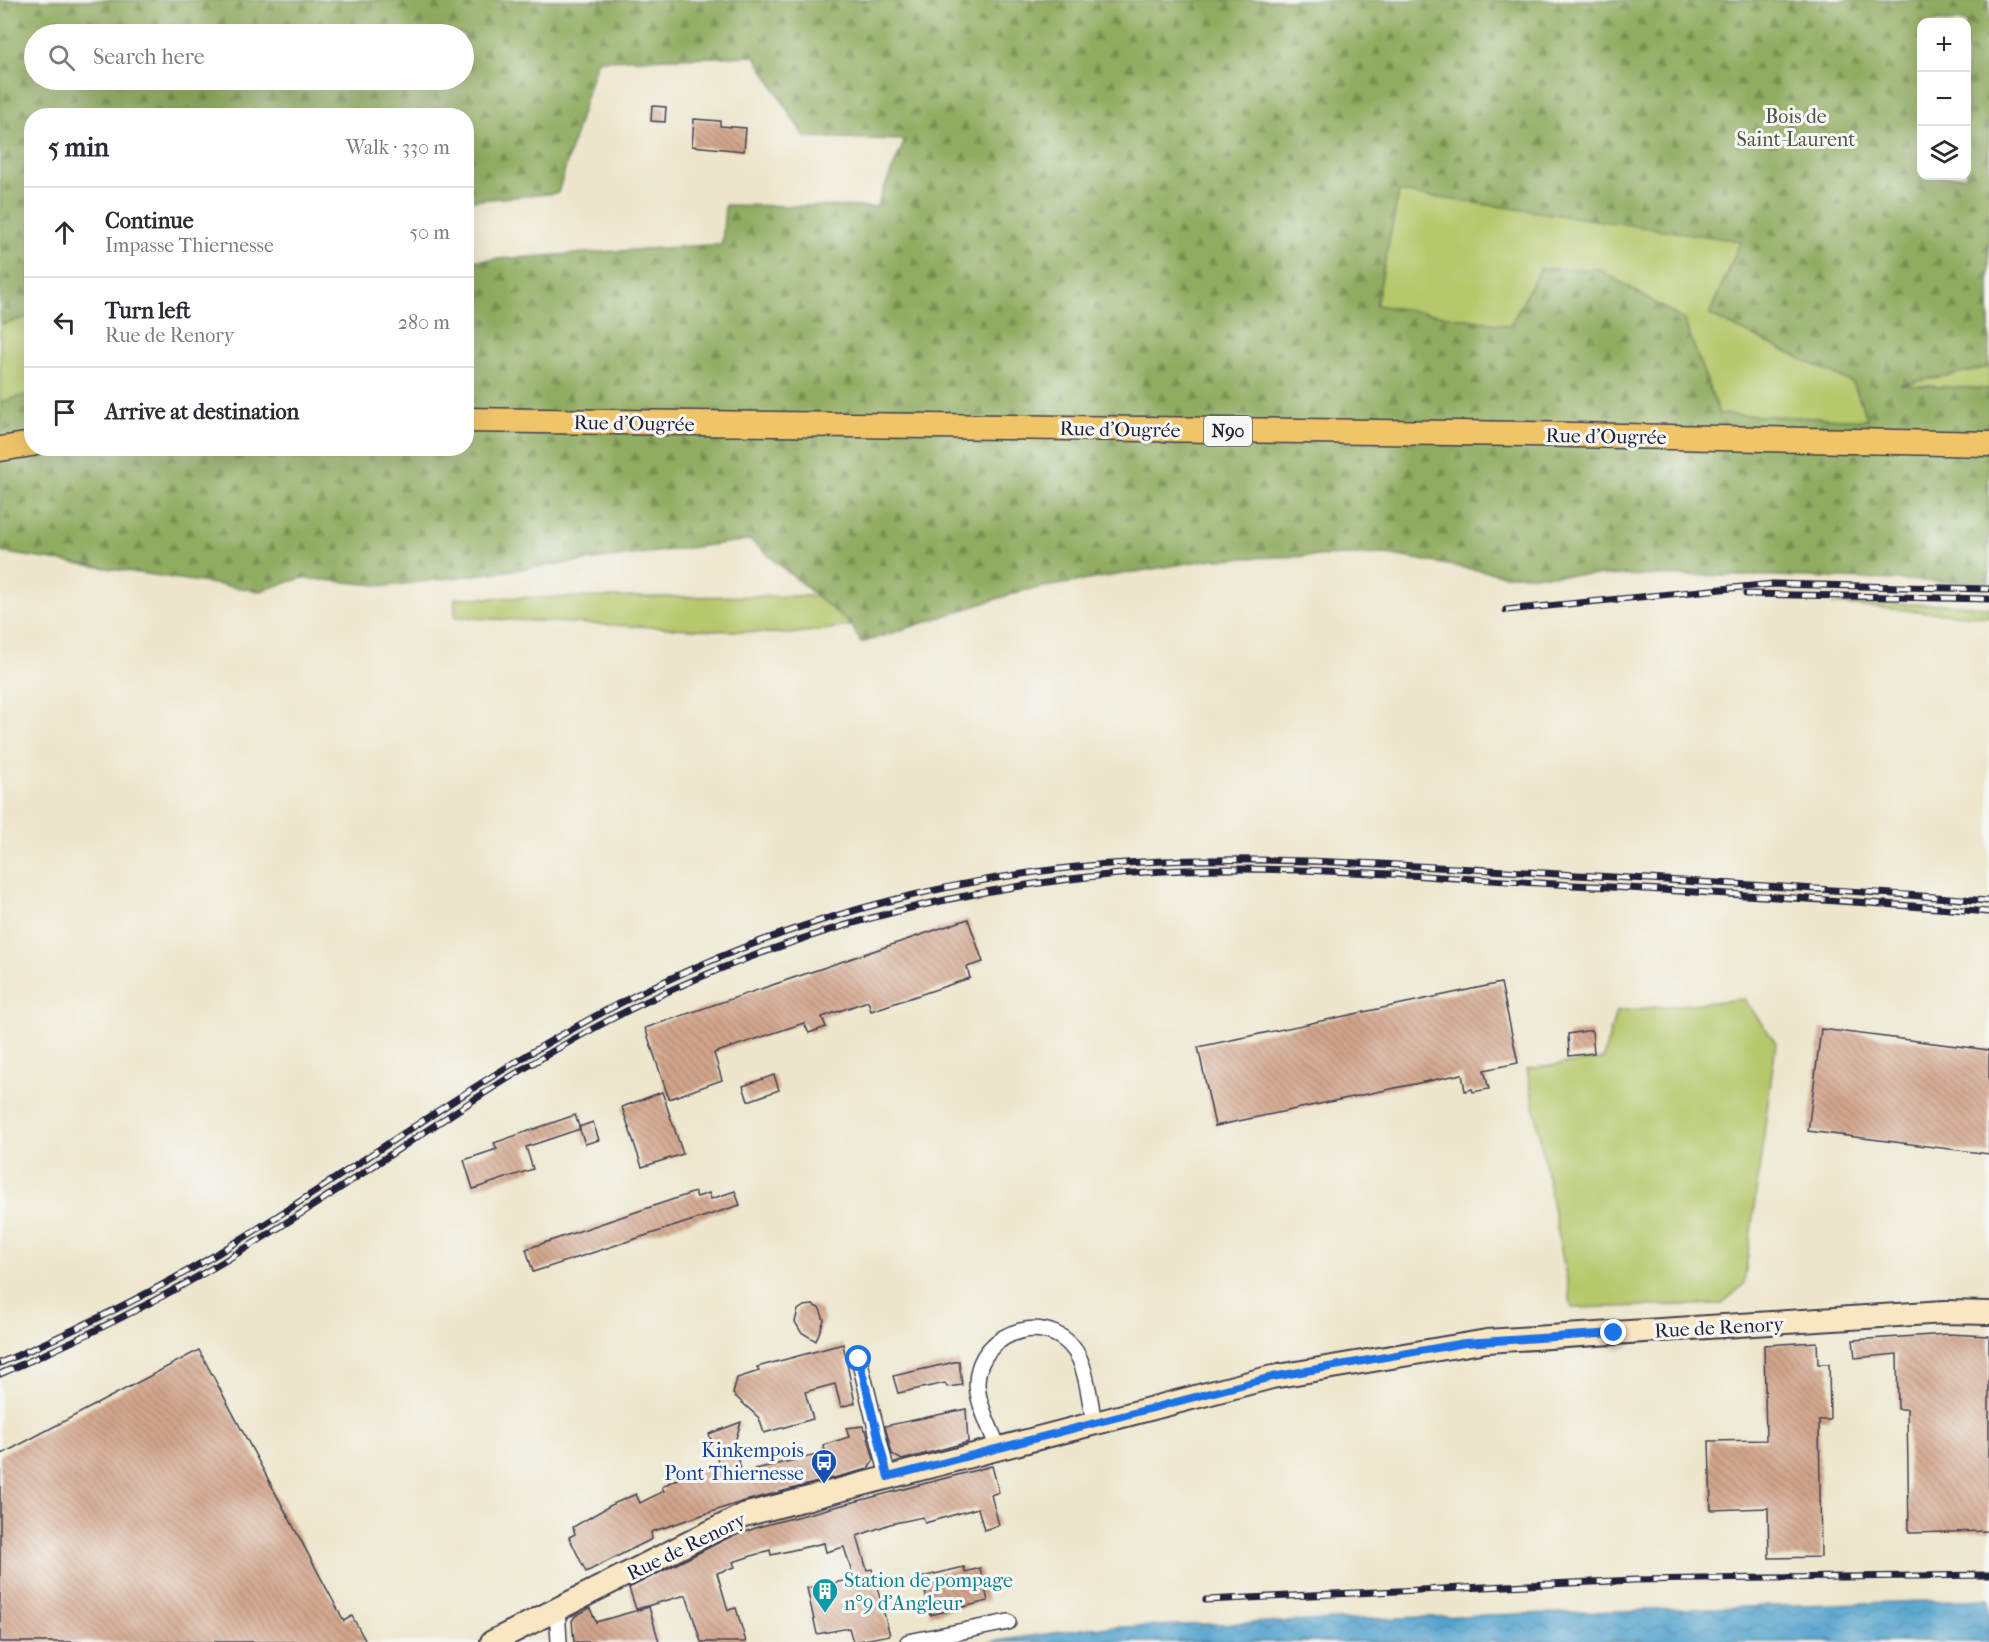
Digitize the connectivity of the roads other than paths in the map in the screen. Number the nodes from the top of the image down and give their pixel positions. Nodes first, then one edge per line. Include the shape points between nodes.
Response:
1 (474, 420) edge
2 (1989, 444) edge
3 (24, 445) edge
4 (0, 448) edge
5 (1989, 1313) edge
6 (859, 1359) dead end
7 (1094, 1422) junction
8 (998, 1448) junction
9 (888, 1477) junction
10 (557, 1609) junction
11 (1008, 1622) dead end
12 (515, 1636) edge
13 (492, 1642) edge
14 (559, 1642) edge
15 (908, 1642) edge

1 - 2 main road, Rue d'Ougrée / N90
3 - 4 main road
5 - 7 street, Rue de Renory via 1945,1312 1465,1343 1272,1377
6 - 9 street
7 - 8 street, Rue de Renory
7 - 8 street via 1080,1359 1069,1344 1038,1328 1019,1330 994,1344 979,1369 977,1385
8 - 9 street, Rue de Renory
9 - 10 street, Rue de Renory via 744,1515
10 - 12 street, Rue de Renory
10 - 14 street
11 - 15 street
12 - 13 street, Rue de Renory

